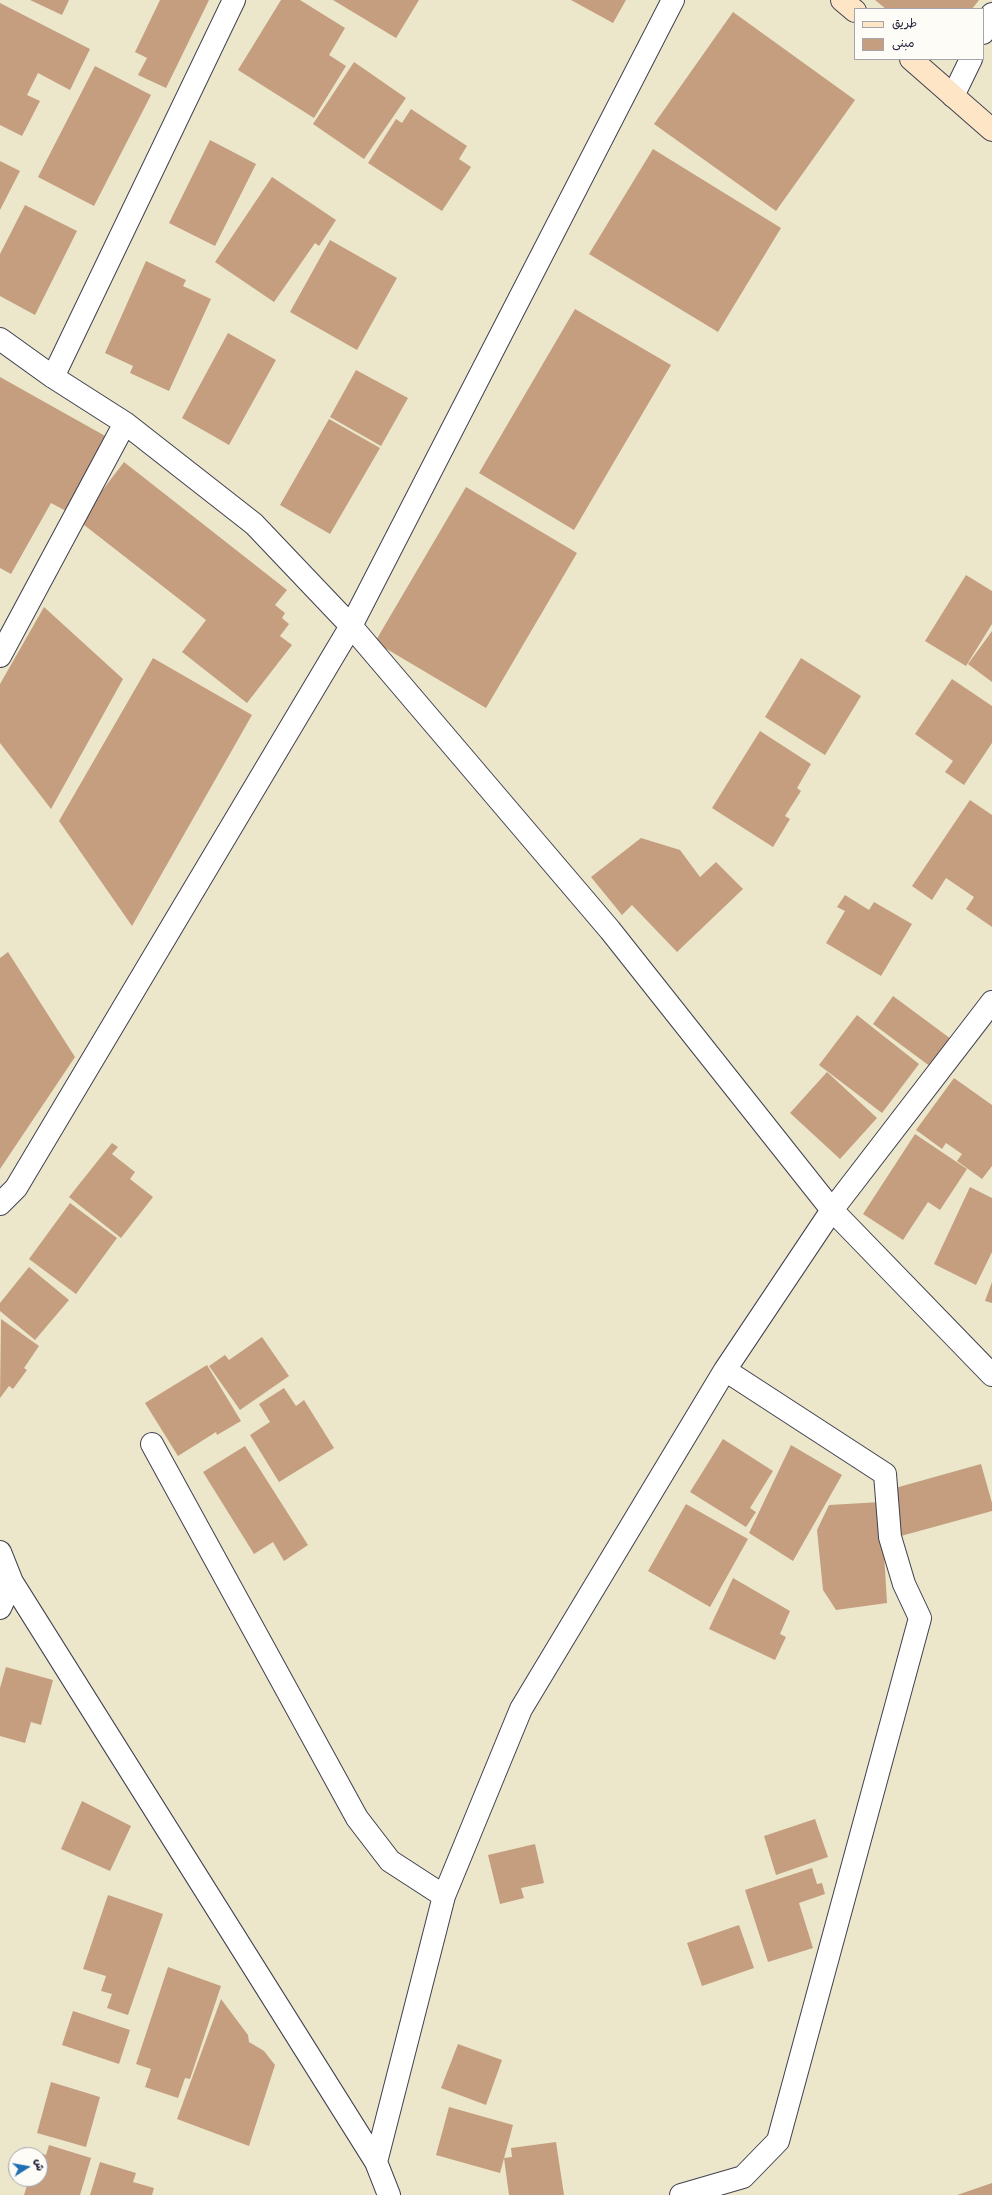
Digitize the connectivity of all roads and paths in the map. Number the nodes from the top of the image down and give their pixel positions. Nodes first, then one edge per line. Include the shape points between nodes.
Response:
1 (234, 0) edge
2 (673, 0) edge
3 (842, 0) edge
4 (854, 10) edge
5 (992, 14) edge
6 (984, 31) edge
7 (912, 60) edge
8 (971, 60) edge
9 (954, 96) junction
10 (992, 130) edge
11 (0, 339) edge
12 (53, 377) junction
13 (124, 424) junction
14 (351, 626) junction
15 (0, 656) edge
16 (992, 1002) edge
17 (0, 1204) edge
18 (832, 1210) junction
19 (725, 1370) junction
20 (992, 1375) edge
21 (152, 1444) dead end
22 (0, 1552) edge
23 (12, 1582) junction
24 (0, 1608) edge
25 (444, 1896) junction
26 (376, 2162) junction
27 (389, 2195) edge
28 (681, 2195) edge

1 - 12 street
2 - 14 street
3 - 4 street
5 - 6 street
7 - 9 street
8 - 9 street
9 - 10 street
11 - 12 street
12 - 13 street
13 - 14 street via 254,524
13 - 15 street
14 - 17 street via 16,1188
14 - 18 street via 610,930
16 - 18 street
18 - 19 street
18 - 20 street
19 - 25 street via 521,1709
19 - 28 street via 885,1474 890,1537 904,1584 920,1618 778,2141 743,2177
21 - 25 street via 357,1818 390,1861
22 - 23 street
23 - 24 street
23 - 26 street
25 - 26 street
26 - 27 street

